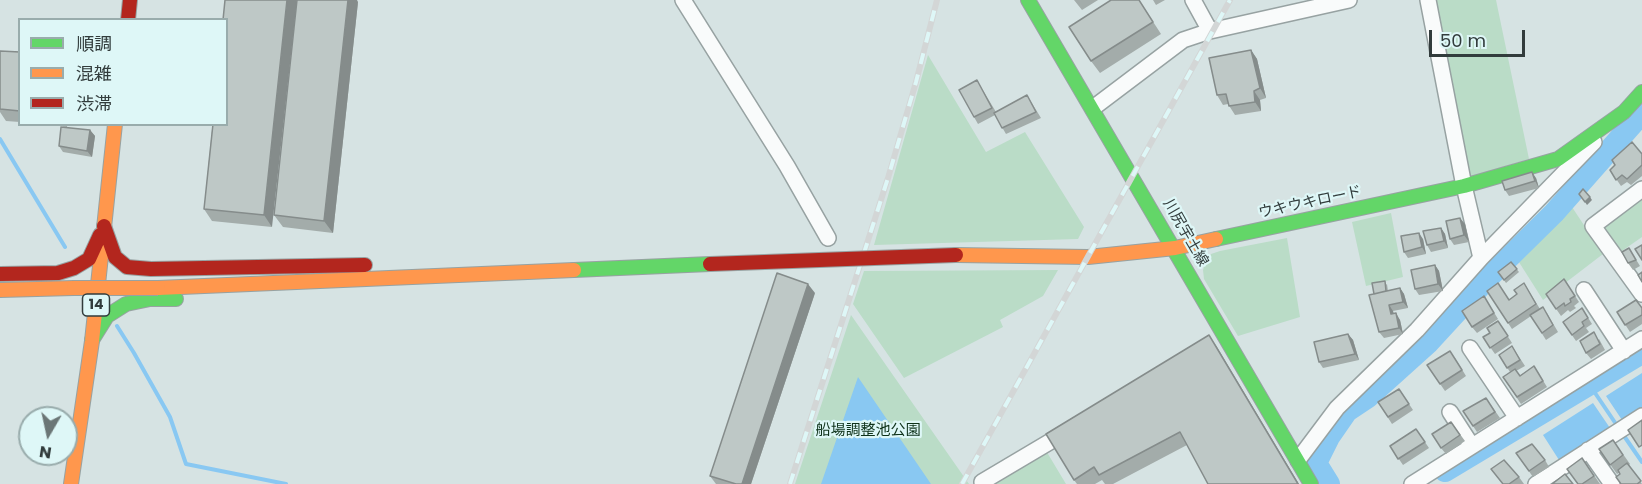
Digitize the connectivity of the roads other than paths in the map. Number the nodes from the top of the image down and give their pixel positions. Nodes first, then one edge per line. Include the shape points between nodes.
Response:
1 (130, 0) edge
2 (683, 0) edge
3 (1028, 0) edge
4 (1193, 0) edge
5 (1349, 0) edge
6 (1428, 0) edge
7 (128, 18) edge
8 (1210, 31) junction
9 (1642, 92) edge
10 (1093, 108) junction
11 (1624, 112) junction
12 (116, 126) edge
13 (1464, 186) junction
14 (1642, 189) edge
15 (104, 226) junction
16 (828, 238) dead end
17 (1175, 248) junction
18 (1481, 258) junction
19 (0, 274) edge
20 (397, 279) junction
21 (360, 280) junction
22 (0, 290) edge
23 (1584, 290) dead end
24 (1642, 294) edge
25 (1642, 339) edge
26 (92, 341) junction
27 (1470, 348) dead end
28 (1623, 351) junction
29 (1450, 412) dead end
30 (1642, 416) edge
31 (1517, 418) junction
32 (1083, 422) edge
33 (1472, 446) junction
34 (1588, 450) junction
35 (1298, 460) junction
36 (982, 482) dead end
37 (70, 484) edge
38 (1311, 484) edge
39 (1412, 484) edge
40 (1536, 484) edge
41 (1612, 484) edge

1 - 7 street
2 - 16 street
3 - 10 street, 川尻宇土線
4 - 8 street
5 - 8 street
6 - 13 street
8 - 10 street via 1183,40
9 - 11 street, ウキウキロード
10 - 17 street, 川尻宇土線
11 - 13 street, ウキウキロード via 1558,159
11 - 18 street
12 - 15 street, 14
13 - 17 street, ウキウキロード
13 - 18 street
14 - 24 street via 1593,226
15 - 19 street via 89,259 74,268 58,273
15 - 20 street via 115,256 127,267 377,265
15 - 26 street, 14
17 - 20 street, ウキウキロード, bridge via 1088,257 956,255
17 - 35 street, 川尻宇土線 via 1220,340
18 - 35 street via 1417,330 1337,408
20 - 21 street, ウキウキロード
21 - 22 street, ウキウキロード, bridge
21 - 26 street via 336,290 290,296 150,299 126,304 107,316
23 - 28 street
25 - 28 street
26 - 37 street, 14
27 - 31 street
28 - 31 street
29 - 33 street
30 - 34 street
31 - 33 street
32 - 36 street
33 - 39 street
34 - 40 street
34 - 41 street
35 - 38 street, 川尻宇土線

